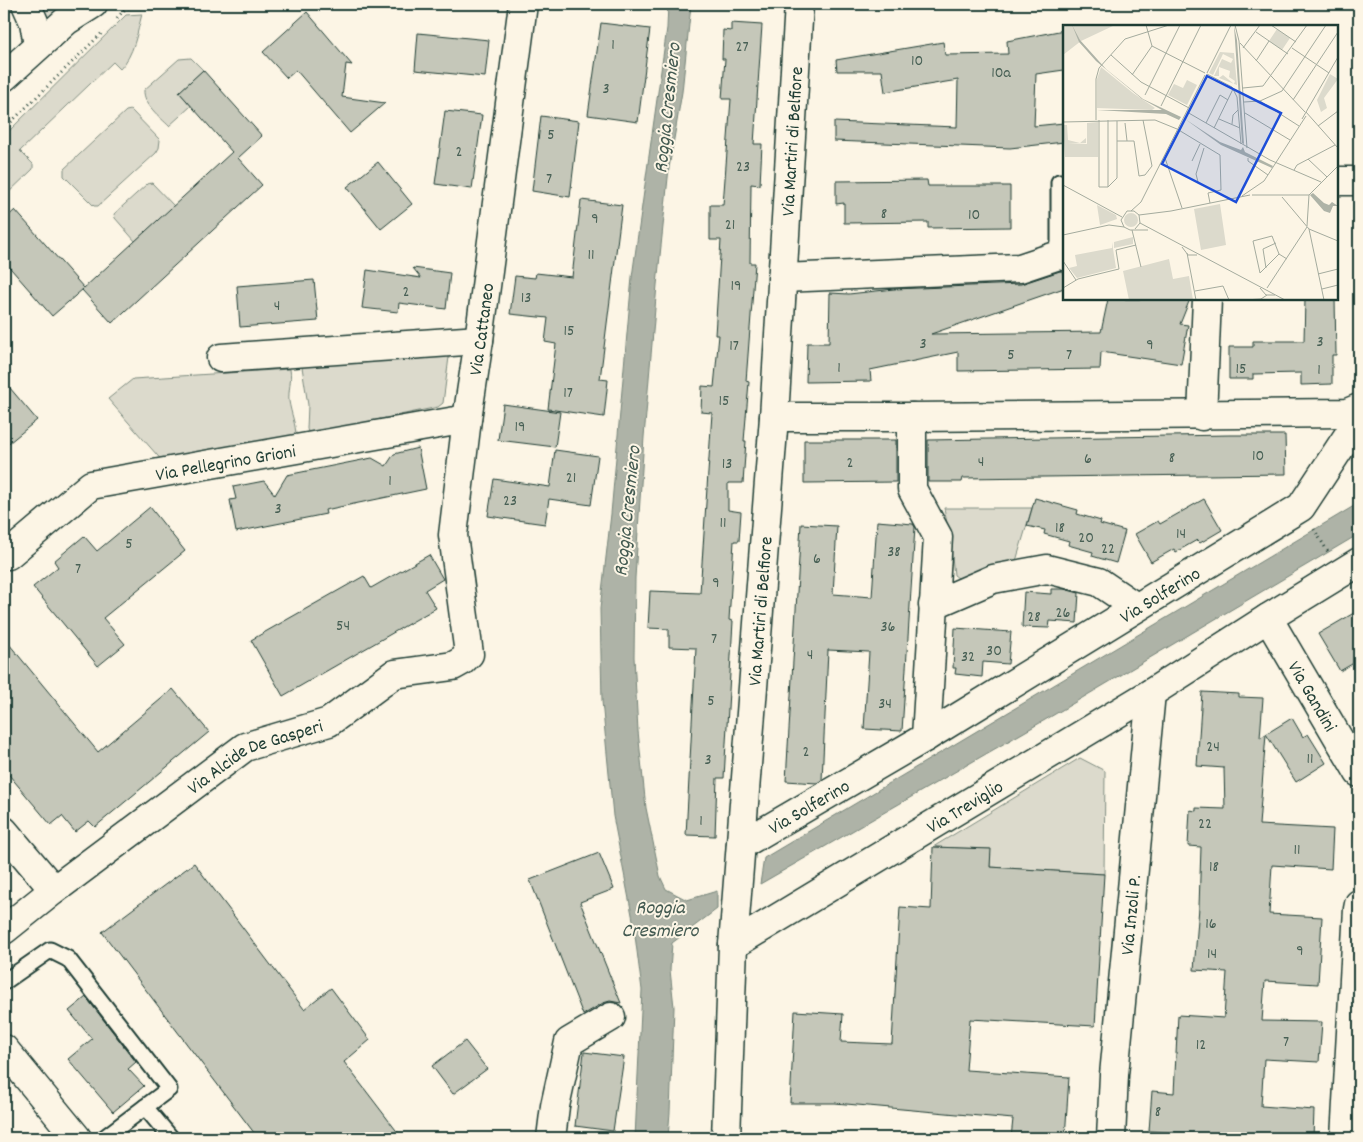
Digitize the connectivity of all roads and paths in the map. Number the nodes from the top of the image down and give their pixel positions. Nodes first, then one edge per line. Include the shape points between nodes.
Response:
1 (26, 4) edge
2 (136, 4) edge
3 (523, 4) edge
4 (647, 4) edge
5 (713, 4) edge
6 (799, 4) edge
7 (1342, 5) edge
8 (102, 13) edge
9 (1359, 22) edge
10 (105, 30) dead end
11 (38, 45) junction
12 (4, 77) edge
13 (4, 129) edge
14 (1338, 181) edge
15 (1359, 181) edge
16 (1063, 182) edge
17 (1062, 255) edge
18 (782, 278) junction
19 (1207, 300) edge
20 (479, 340) junction
21 (221, 358) dead end
22 (1359, 408) edge
23 (774, 416) junction
24 (1202, 416) junction
25 (912, 417) junction
26 (1359, 418) edge
27 (466, 419) junction
28 (1301, 507) junction
29 (8, 555) dead end
30 (1350, 568) edge
31 (933, 605) junction
32 (1136, 607) junction
33 (1268, 618) junction
34 (469, 654) joint
35 (1151, 693) junction
36 (926, 737) junction
37 (1359, 773) edge
38 (4, 831) edge
39 (742, 845) junction
40 (54, 890) junction
41 (1359, 904) edge
42 (4, 930) edge
43 (733, 945) junction
44 (4, 982) edge
45 (611, 1017) dead end
46 (4, 1049) edge
47 (145, 1107) junction
48 (77, 1138) edge
49 (104, 1138) edge
50 (171, 1138) edge
51 (551, 1138) edge
52 (726, 1138) edge
53 (1111, 1138) edge
54 (1345, 1138) edge

1 - 11 street via 34,22
2 - 8 path
3 - 20 street, Via Cattaneo
4 - 5 path
5 - 6 path
6 - 7 path
6 - 18 street, Via Martiri di Belfiore
7 - 9 path via 1354,7
8 - 11 street via 66,22
10 - 13 path
11 - 12 street
14 - 15 street
16 - 17 lane via 1059,182
17 - 18 street via 1020,268
18 - 23 street, Via Martiri di Belfiore
19 - 24 street
20 - 21 street
20 - 27 street, Via Cattaneo
22 - 24 street via 1348,413
23 - 25 street
23 - 39 street, Via Martiri di Belfiore
24 - 25 street
25 - 31 street via 912,489 938,537
26 - 28 street, Via Solferino
27 - 29 street, Via Pellegrino Grioni via 91,485
27 - 34 street, Via Cattaneo via 453,535
28 - 30 path
28 - 32 street, Via Solferino
30 - 33 street, Via Treviglio
31 - 32 street via 993,579 1048,569 1098,582
31 - 36 street
32 - 36 street, Via Solferino
33 - 35 street, Via Treviglio
33 - 37 street, Via Gandini
34 - 40 street, Via Alcide De Gasperi via 453,666 394,674 329,722 245,747
35 - 43 street, Via Treviglio
35 - 53 street, Via Inzoli P. via 1114,1075
36 - 39 street, Via Solferino
38 - 40 street
39 - 43 street, Via Martiri di Belfiore
40 - 42 street, Via Alcide De Gasperi
41 - 54 street
43 - 52 street
44 - 47 lane via 50,950 68,959 169,1089
45 - 51 street via 569,1042
46 - 48 street
47 - 49 lane
47 - 50 lane

